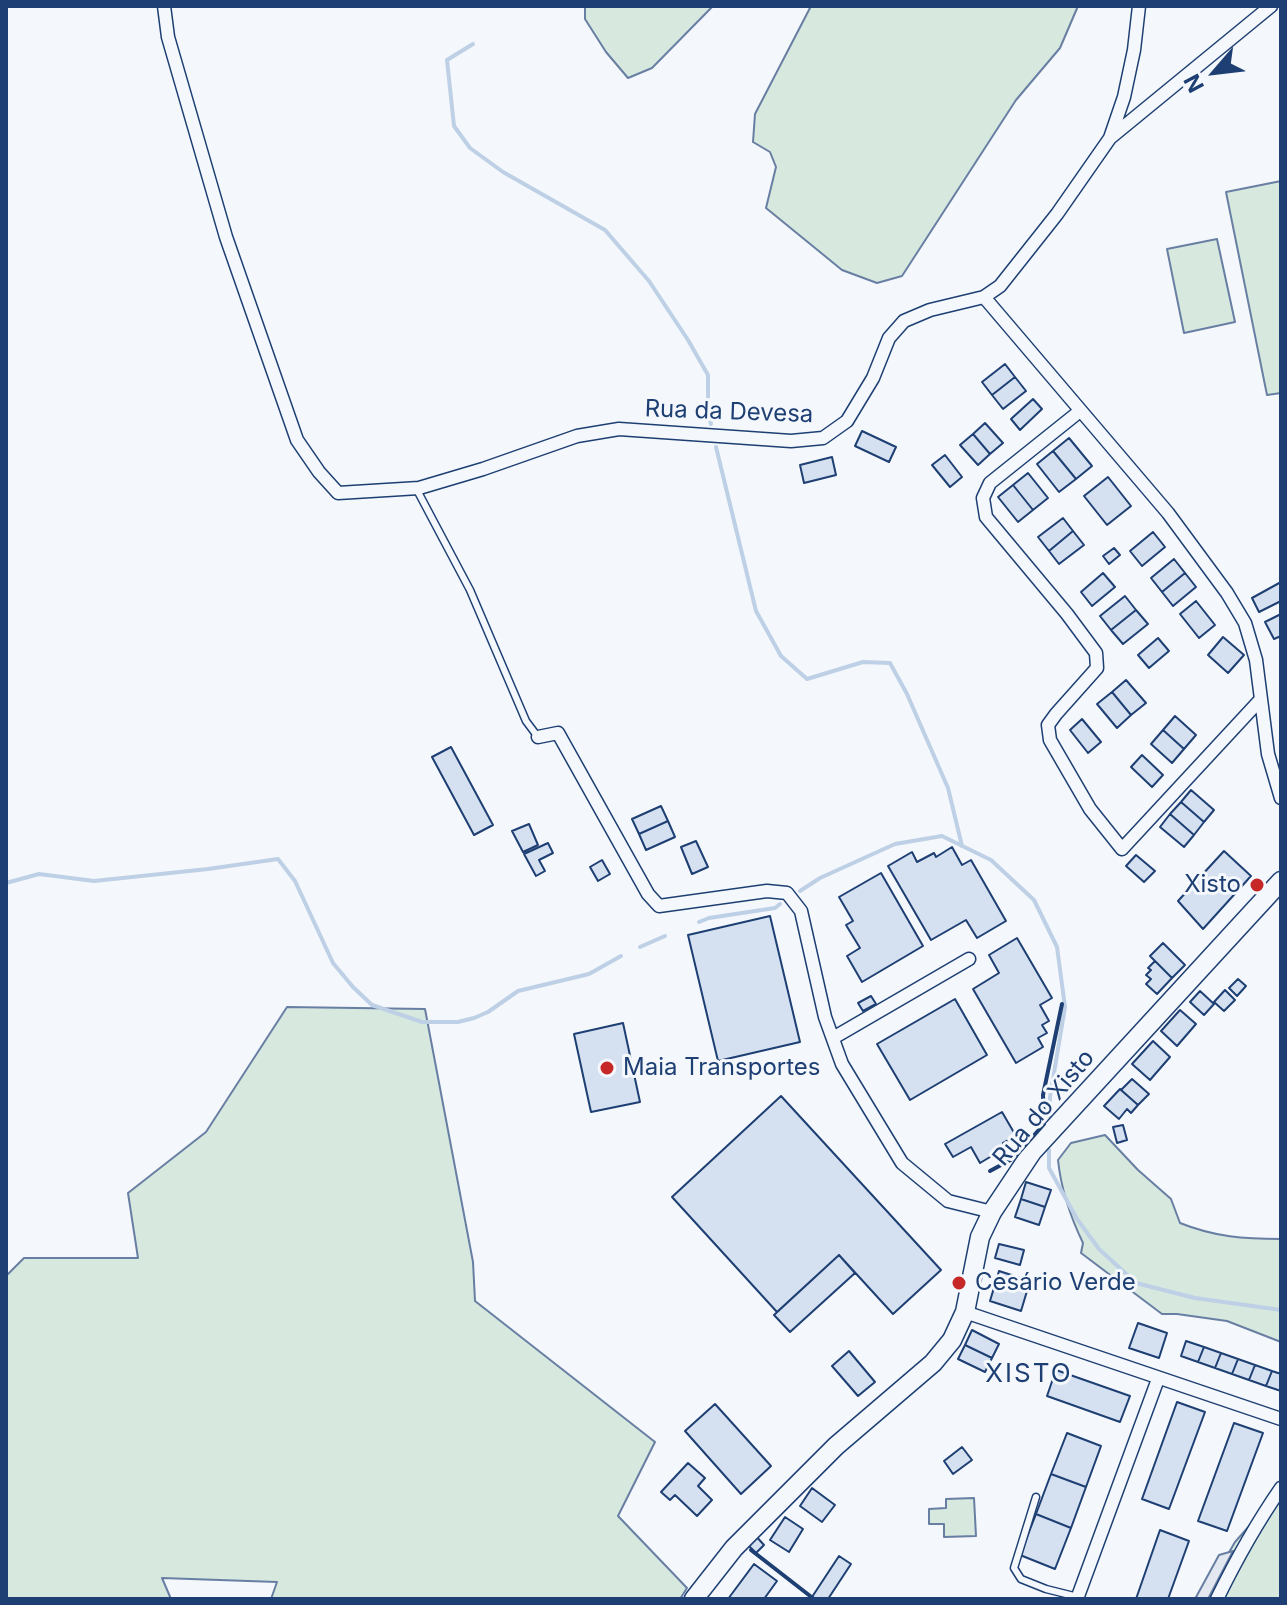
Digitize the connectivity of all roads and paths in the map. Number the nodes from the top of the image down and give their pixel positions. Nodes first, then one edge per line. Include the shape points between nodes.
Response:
1 (164, 6) edge
2 (1139, 6) edge
3 (1271, 6) edge
4 (1110, 138) junction
5 (984, 297) junction
6 (1080, 411) junction
7 (416, 488) junction
8 (1261, 699) junction
9 (538, 737) joint
10 (1281, 798) edge
11 (1281, 881) edge
12 (969, 959) dead end
13 (833, 1038) junction
14 (992, 1212) junction
15 (965, 1312) junction
16 (1158, 1379) junction
17 (1281, 1419) edge
18 (1281, 1488) edge
19 (1036, 1497) dead end
20 (1078, 1598) edge
21 (694, 1599) edge
22 (1217, 1599) edge

1 - 7 street, Rua da Devesa via 168,37 226,237 297,440 338,493
2 - 4 street via 1124,97
3 - 4 street
4 - 5 street via 1000,286
5 - 6 street
5 - 7 street, Rua da Devesa via 904,321 889,338 847,421 823,438 791,441 619,429 577,436
6 - 8 street via 1168,513 1227,593 1245,623
6 - 8 street via 990,483 983,498 986,517 1096,653 1097,668 1048,725 1050,740 1090,809 1122,849
7 - 9 lane
8 - 10 street via 1268,754
9 - 13 street via 558,733 659,906 767,891 787,893 801,911
11 - 14 street, Rua do Xisto via 1032,1152
12 - 13 street
13 - 14 street via 842,1064 902,1163 948,1201
14 - 15 street, Rua do Xisto via 980,1237
15 - 16 street
15 - 21 street, Rua do Xisto via 933,1363 836,1446 734,1548
16 - 17 street
16 - 20 street
18 - 22 street
19 - 20 lane via 1014,1568 1021,1579

